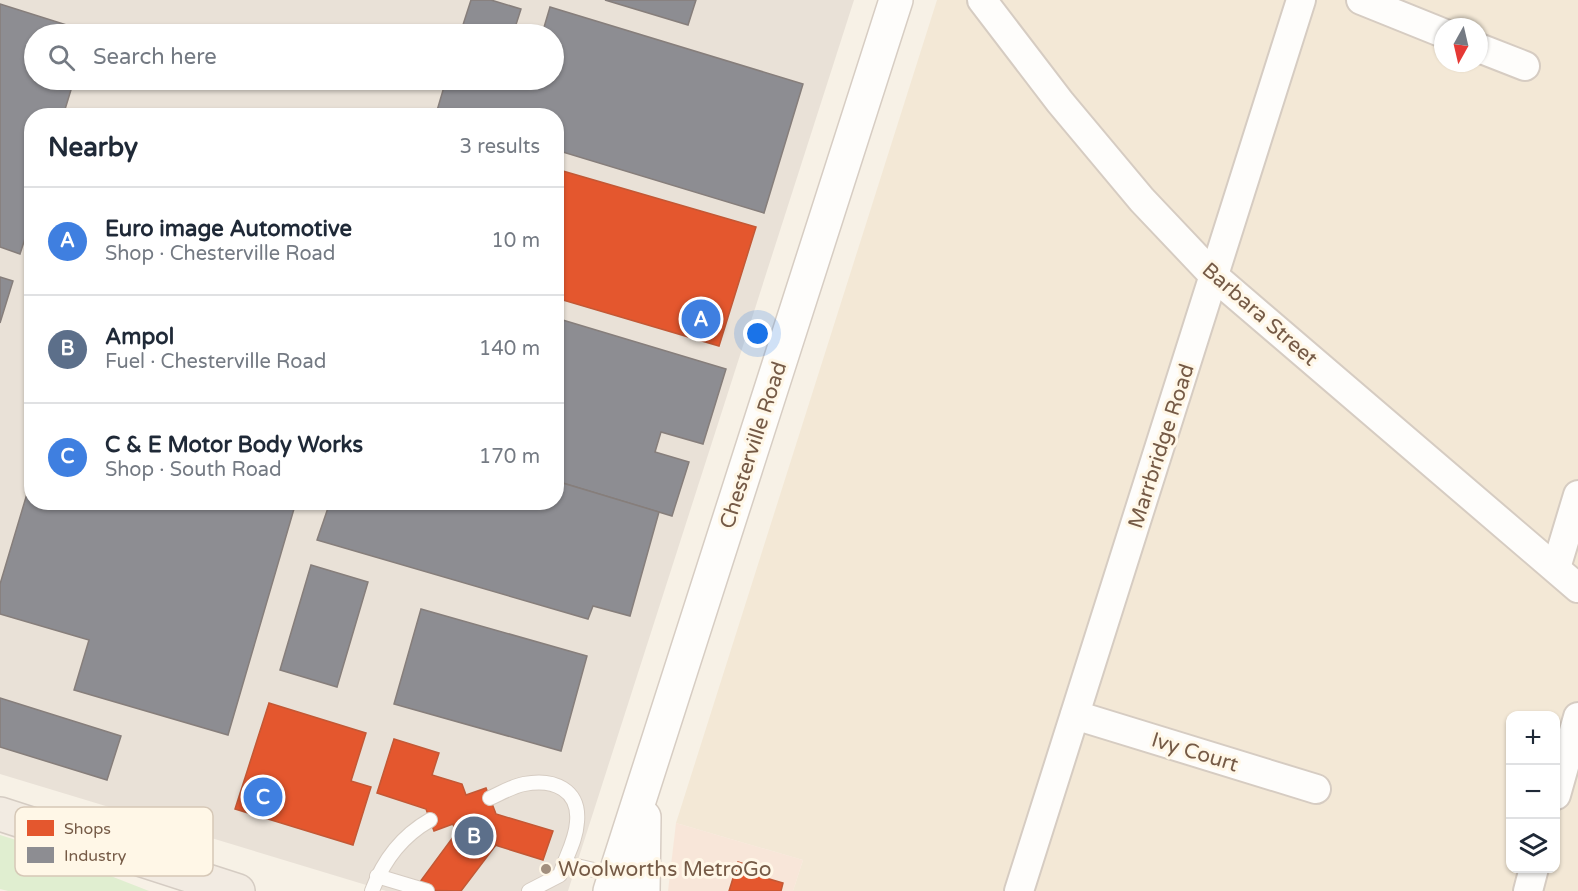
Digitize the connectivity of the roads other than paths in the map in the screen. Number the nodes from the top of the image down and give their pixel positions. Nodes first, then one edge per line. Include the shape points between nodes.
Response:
1 (896, 0) edge
2 (982, 0) edge
3 (1301, 0) edge
4 (1361, 0) edge
5 (1434, 29) edge
6 (1488, 52) edge
7 (1525, 66) dead end
8 (1215, 277) junction
9 (1578, 495) edge
10 (1556, 568) junction
11 (1578, 588) edge
12 (1075, 715) junction
13 (1578, 717) edge
14 (1560, 781) edge
15 (645, 782) junction
16 (1316, 789) dead end
17 (490, 798) dead end
18 (0, 814) edge
19 (15, 819) edge
20 (430, 820) dead end
21 (564, 862) junction
22 (1533, 873) edge
23 (192, 876) edge
24 (377, 876) junction
25 (612, 883) edge
26 (238, 891) edge
27 (372, 891) edge
28 (427, 891) edge
29 (530, 891) edge
30 (643, 891) edge
31 (1019, 891) edge
32 (1528, 891) edge

1 - 15 main road, Chesterville Road
2 - 8 street, Barbara Street via 1134,191
3 - 8 street, Marrbridge Road
4 - 5 street
6 - 7 street
8 - 10 street, Barbara Street
8 - 12 street, Marrbridge Road
9 - 10 street
10 - 11 street, Barbara Street
12 - 16 street, Ivy Court
12 - 31 street, Marrbridge Road
13 - 14 street
15 - 25 main road, Chesterville Road
15 - 30 main road
17 - 21 lane via 524,784 546,783 570,792 576,802 577,823
18 - 19 highway
20 - 24 lane via 411,831
21 - 25 lane
21 - 29 lane via 560,875
22 - 32 street
23 - 26 highway
24 - 27 lane
24 - 28 lane

